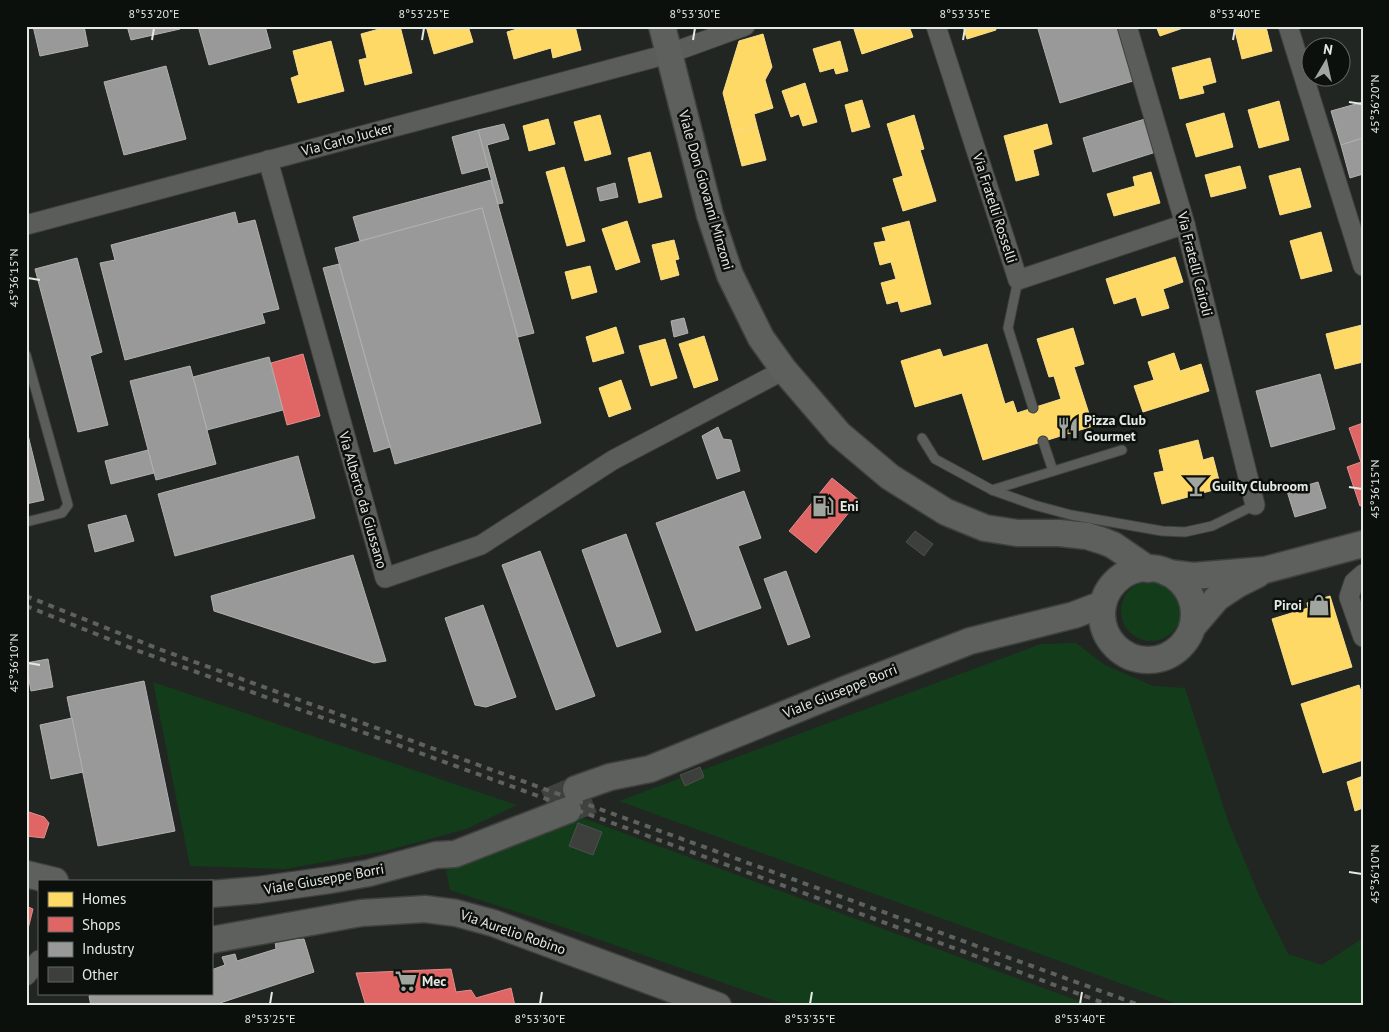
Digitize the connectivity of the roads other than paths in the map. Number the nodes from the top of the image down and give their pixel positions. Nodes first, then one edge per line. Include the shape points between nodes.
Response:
1 (662, 26) edge
2 (745, 26) edge
3 (936, 26) edge
4 (1127, 26) edge
5 (1288, 26) edge
6 (668, 54) junction
7 (268, 160) junction
8 (1185, 224) junction
9 (26, 225) edge
10 (1363, 266) edge
11 (1018, 280) junction
12 (26, 354) edge
13 (784, 370) junction
14 (1033, 408) dead end
15 (922, 438) dead end
16 (1043, 441) dead end
17 (1122, 450) dead end
18 (1053, 471) junction
19 (992, 490) junction
20 (1255, 505) joint
21 (26, 522) edge
22 (1086, 536) junction
23 (1363, 544) edge
24 (1131, 548) junction
25 (1265, 570) junction
26 (1363, 574) edge
27 (1116, 582) junction
28 (1103, 604) junction
29 (1034, 625) junction
30 (1193, 626) junction
31 (1106, 635) junction
32 (1363, 637) edge
33 (26, 874) edge
34 (51, 880) edge
35 (212, 894) edge
36 (212, 940) edge
37 (38, 961) edge
38 (26, 976) edge
39 (38, 977) edge
40 (26, 981) edge
41 (718, 1006) edge

1 - 6 main road, Viale Don Giovanni Minzoni
2 - 6 street, Via Carlo Jucker
3 - 11 street, Via Fratelli Rosselli
4 - 8 street, Via Fratelli Cairoli
5 - 10 street
6 - 7 street, Via Carlo Jucker
6 - 13 main road, Viale Don Giovanni Minzoni via 710,215 730,275 762,338
7 - 9 street, Via Carlo Jucker
7 - 13 street, Via Alberto da Giussano via 384,578 481,545 613,460
8 - 11 street, Via Fratelli Rosselli
8 - 20 street, Via Fratelli Cairoli
11 - 14 lane via 1008,328
12 - 21 lane via 68,505 62,513
13 - 22 main road, Viale Don Giovanni Minzoni via 839,434 890,477 946,512 986,528 1017,533
15 - 19 lane, Viale Don Giovanni Minzoni via 935,459
16 - 18 lane
17 - 18 lane
18 - 19 lane
19 - 24 lane, Viale Don Giovanni Minzoni
20 - 24 lane, Viale Don Giovanni Minzoni via 1212,526 1185,532 1162,531
22 - 24 main road, Viale Don Giovanni Minzoni
22 - 27 main road via 1110,560
23 - 25 main road, Viale Don Giovanni Minzoni
24 - 25 main road, Viale Don Giovanni Minzoni via 1193,576
24 - 27 main road via 1136,570
24 - 30 main road via 1181,582 1190,595 1194,610
25 - 30 main road, Viale Don Giovanni Minzoni via 1217,598
26 - 32 street via 1354,582 1349,597
27 - 28 main road via 1107,592
28 - 29 main road, Viale Giuseppe Borri
28 - 31 main road via 1102,620
29 - 31 main road, Viale Giuseppe Borri
29 - 35 main road, Viale Giuseppe Borri via 970,641 650,768 610,776 572,800 458,853 436,855 342,878
30 - 31 main road, Viale Don Giovanni Minzoni via 1175,652 1161,659 1129,657
33 - 34 main road
36 - 41 main road, Via Aurelio Robino via 361,913 426,909 493,923
37 - 38 street
39 - 40 street

